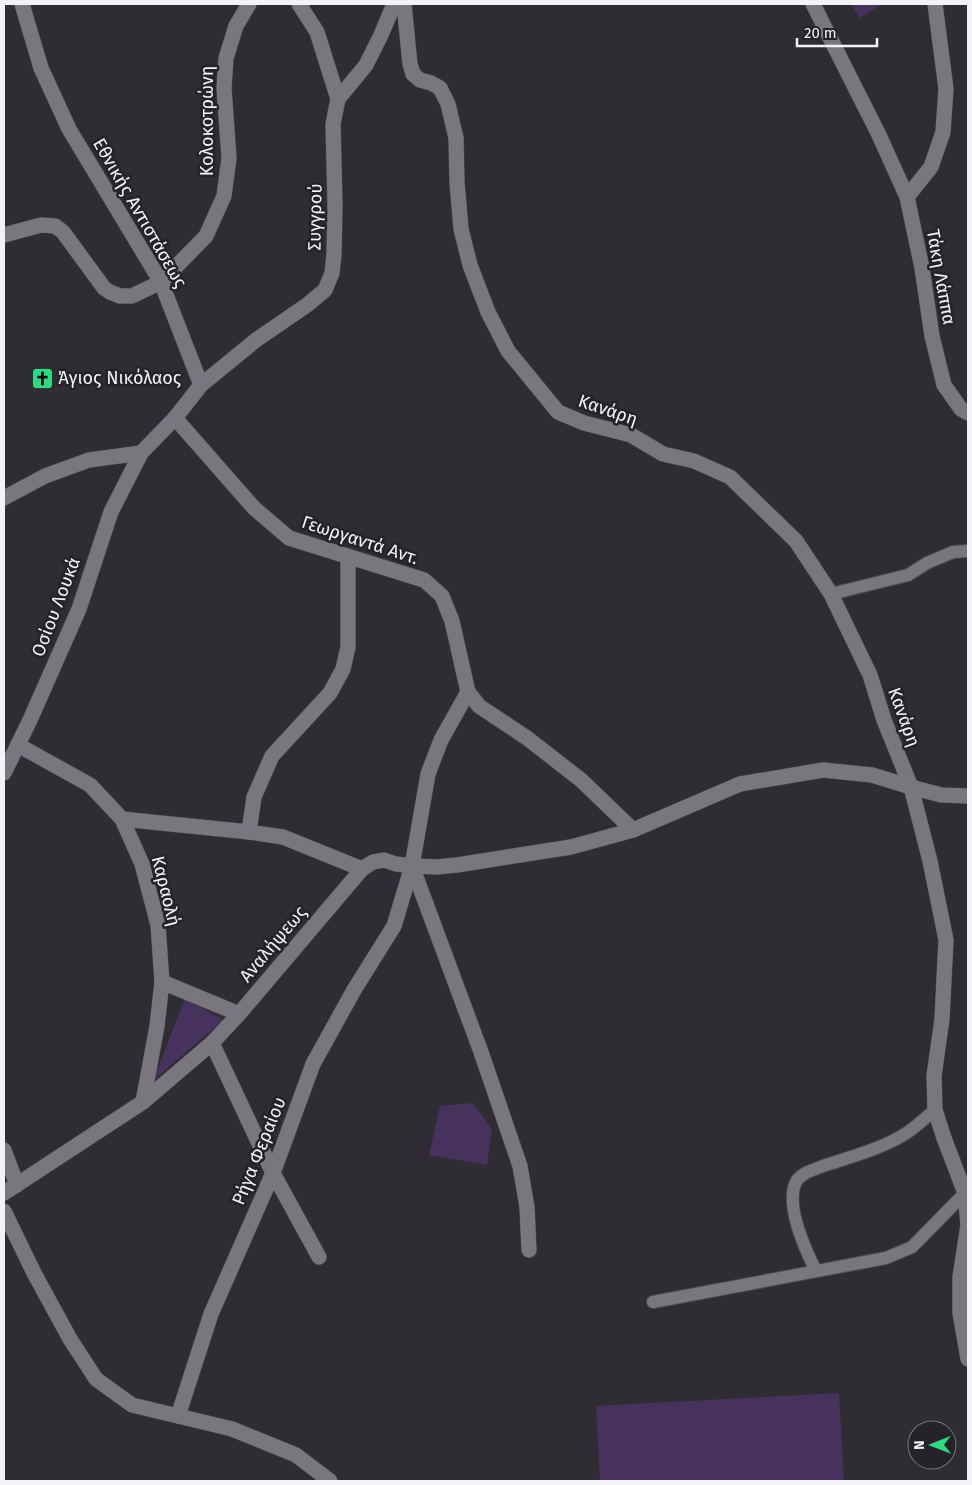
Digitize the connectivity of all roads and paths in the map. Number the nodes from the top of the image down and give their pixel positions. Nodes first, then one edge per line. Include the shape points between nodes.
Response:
1 (22, 4) edge
2 (250, 4) edge
3 (299, 4) edge
4 (394, 4) edge
5 (404, 4) edge
6 (813, 4) edge
7 (935, 4) edge
8 (338, 99) junction
9 (907, 196) junction
10 (4, 235) edge
11 (161, 282) junction
12 (201, 385) junction
13 (968, 413) edge
14 (175, 418) junction
15 (140, 453) junction
16 (4, 498) edge
17 (968, 551) edge
18 (348, 557) junction
19 (831, 594) junction
20 (468, 692) junction
21 (18, 745) junction
22 (4, 773) edge
23 (911, 787) junction
24 (968, 796) edge
25 (122, 819) junction
26 (633, 830) junction
27 (249, 832) junction
28 (412, 866) junction
29 (362, 869) junction
30 (162, 982) junction
31 (239, 1014) junction
32 (212, 1043) junction
33 (143, 1102) junction
34 (935, 1110) junction
35 (4, 1150) edge
36 (273, 1173) junction
37 (17, 1185) junction
38 (4, 1193) edge
39 (965, 1193) junction
40 (4, 1211) edge
41 (529, 1250) dead end
42 (319, 1257) dead end
43 (816, 1271) junction
44 (653, 1302) dead end
45 (968, 1358) edge
46 (178, 1416) junction
47 (330, 1481) edge

1 - 11 street, Εθνικής Αντιστάσεως via 41,68 70,129
2 - 11 street, Κολοκοτρώνη via 236,26 226,58 224,88 229,158 224,196 206,236
3 - 8 street via 316,32
4 - 8 street, Συγγρού via 366,65
5 - 19 street, Κανάρη via 413,74 440,88 448,104 456,138 461,229 467,256 488,312 508,351 558,412 584,423 631,435 663,454 694,461 730,477 796,541
6 - 9 street, Τάκη Λάππα
7 - 9 street via 946,90 943,132 931,167
8 - 12 street, Συγγρού via 333,124 334,255 332,273 325,290
9 - 13 street, Τάκη Λάππα via 944,385 961,409
10 - 11 street, Κολοκοτρώνη via 41,224 55,226 63,232 104,288 120,296 132,296
11 - 12 street, Εθνικής Αντιστάσεως
12 - 14 street
14 - 15 street
14 - 18 street, Γεωργαντά Αντ. via 254,508 289,538
15 - 16 street via 89,460 45,476
15 - 21 street, Οσίου Λουκά via 111,512 79,609
17 - 19 lane via 953,552 908,575
18 - 20 street, Γεωργαντά Αντ. via 424,580 442,596 452,621
18 - 27 street via 348,647 343,669 330,693 272,756 254,797
19 - 23 street, Κανάρη via 870,675
20 - 26 street via 479,706 581,780
20 - 28 street, Ρήγα Φεραίου via 441,740 428,774
21 - 22 street, Οσίου Λουκά
21 - 25 street, Καραολή via 90,785
23 - 24 street, Αναλήψεως via 942,795
23 - 26 street, Αναλήψεως via 872,775 823,770 740,784
23 - 34 street, Κανάρη via 946,940 942,1019 934,1076
25 - 27 street
25 - 30 street, Καραολή via 142,864 158,925
26 - 28 street, Αναλήψεως via 571,847 444,866
27 - 29 street via 283,837
28 - 29 street, Αναλήψεως via 384,860
28 - 36 street, Ρήγα Φεραίου via 394,926 313,1064
28 - 41 street via 520,1166 527,1207
29 - 31 street, Αναλήψεως
30 - 31 street
30 - 33 street, Καραολή
31 - 32 street, Αναλήψεως
32 - 33 street, Αναλήψεως
32 - 36 street
33 - 37 street, Αναλήψεως
34 - 39 street, Κανάρη
34 - 43 lane via 905,1134 806,1172 795,1182 792,1198 795,1214
35 - 37 street
36 - 42 street
36 - 46 street, Ρήγα Φεραίου via 211,1314
37 - 38 street, Αναλήψεως
39 - 43 lane via 912,1246 886,1258
39 - 45 street, Κανάρη via 968,1225 960,1277 960,1314
40 - 46 street via 70,1339 96,1379 132,1405
43 - 44 lane
46 - 47 street via 232,1430 296,1456

